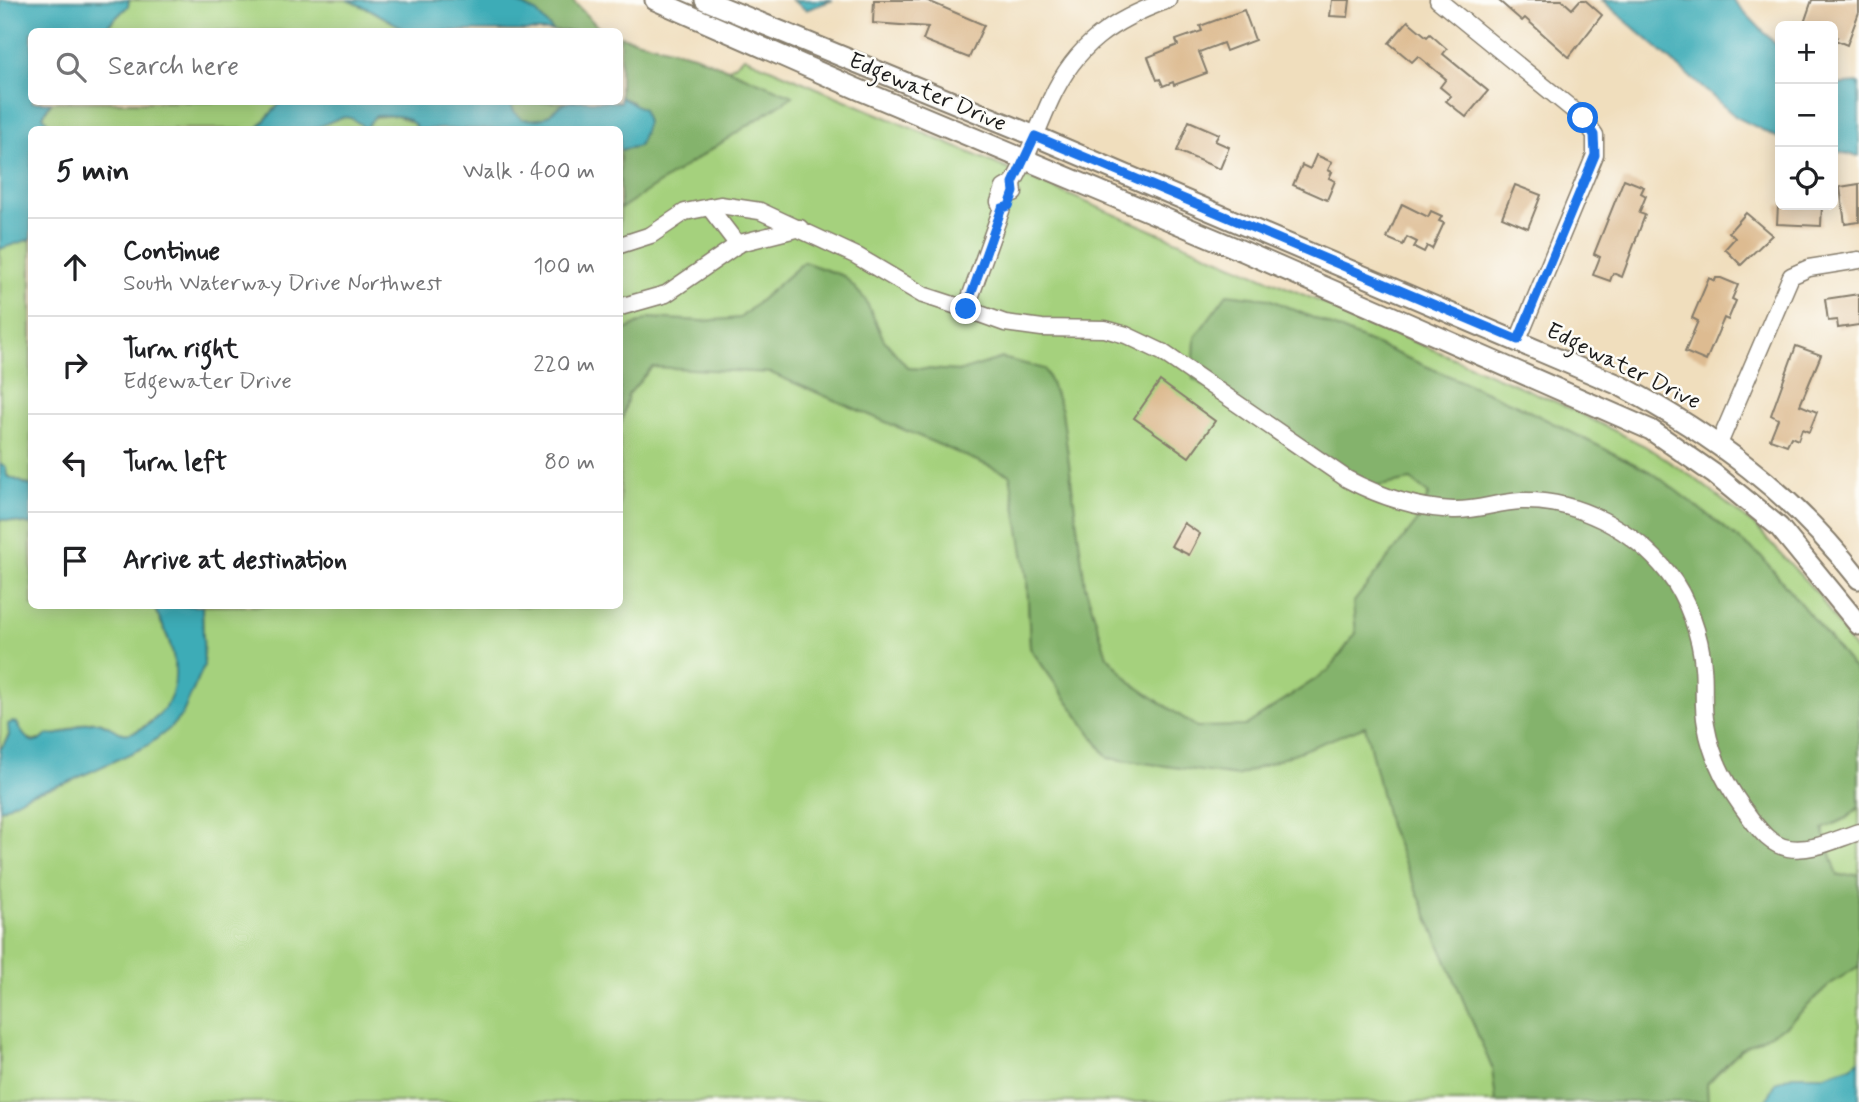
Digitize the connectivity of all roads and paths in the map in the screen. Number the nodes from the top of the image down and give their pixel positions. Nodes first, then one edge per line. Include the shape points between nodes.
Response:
1 (655, 0) edge
2 (705, 0) edge
3 (1168, 0) edge
4 (1438, 0) edge
5 (1035, 136) junction
6 (1025, 159) junction
7 (709, 207) junction
8 (800, 228) junction
9 (623, 243) edge
10 (738, 245) junction
11 (1859, 260) edge
12 (623, 306) edge
13 (966, 309) junction
14 (1518, 340) junction
15 (1719, 444) junction
16 (1859, 579) edge
17 (1859, 625) edge
18 (1859, 832) edge

1 - 6 street, Edgewater Drive
2 - 5 street, Edgewater Drive
3 - 5 street via 1118,21 1086,47 1061,79
4 - 14 street via 1583,118 1594,135 1595,155
5 - 6 street
5 - 14 street, Edgewater Drive
6 - 13 street via 1013,183 1004,188 999,202 1002,208
6 - 17 street, Edgewater Drive via 1651,430 1779,527
7 - 8 street via 760,211
7 - 9 street via 685,212 651,235
7 - 10 street
8 - 10 street
8 - 13 street via 922,295
10 - 12 street via 666,294
11 - 15 street via 1809,268 1791,276
13 - 18 street via 1005,323 1104,328 1126,335 1162,352 1347,479 1380,496 1455,510 1521,501 1550,503 1578,509 1617,527 1669,573 1684,601 1703,664 1706,724 1717,766 1759,829 1787,848 1821,846
14 - 15 street, Edgewater Drive via 1619,385
15 - 16 street, Edgewater Drive via 1779,491

